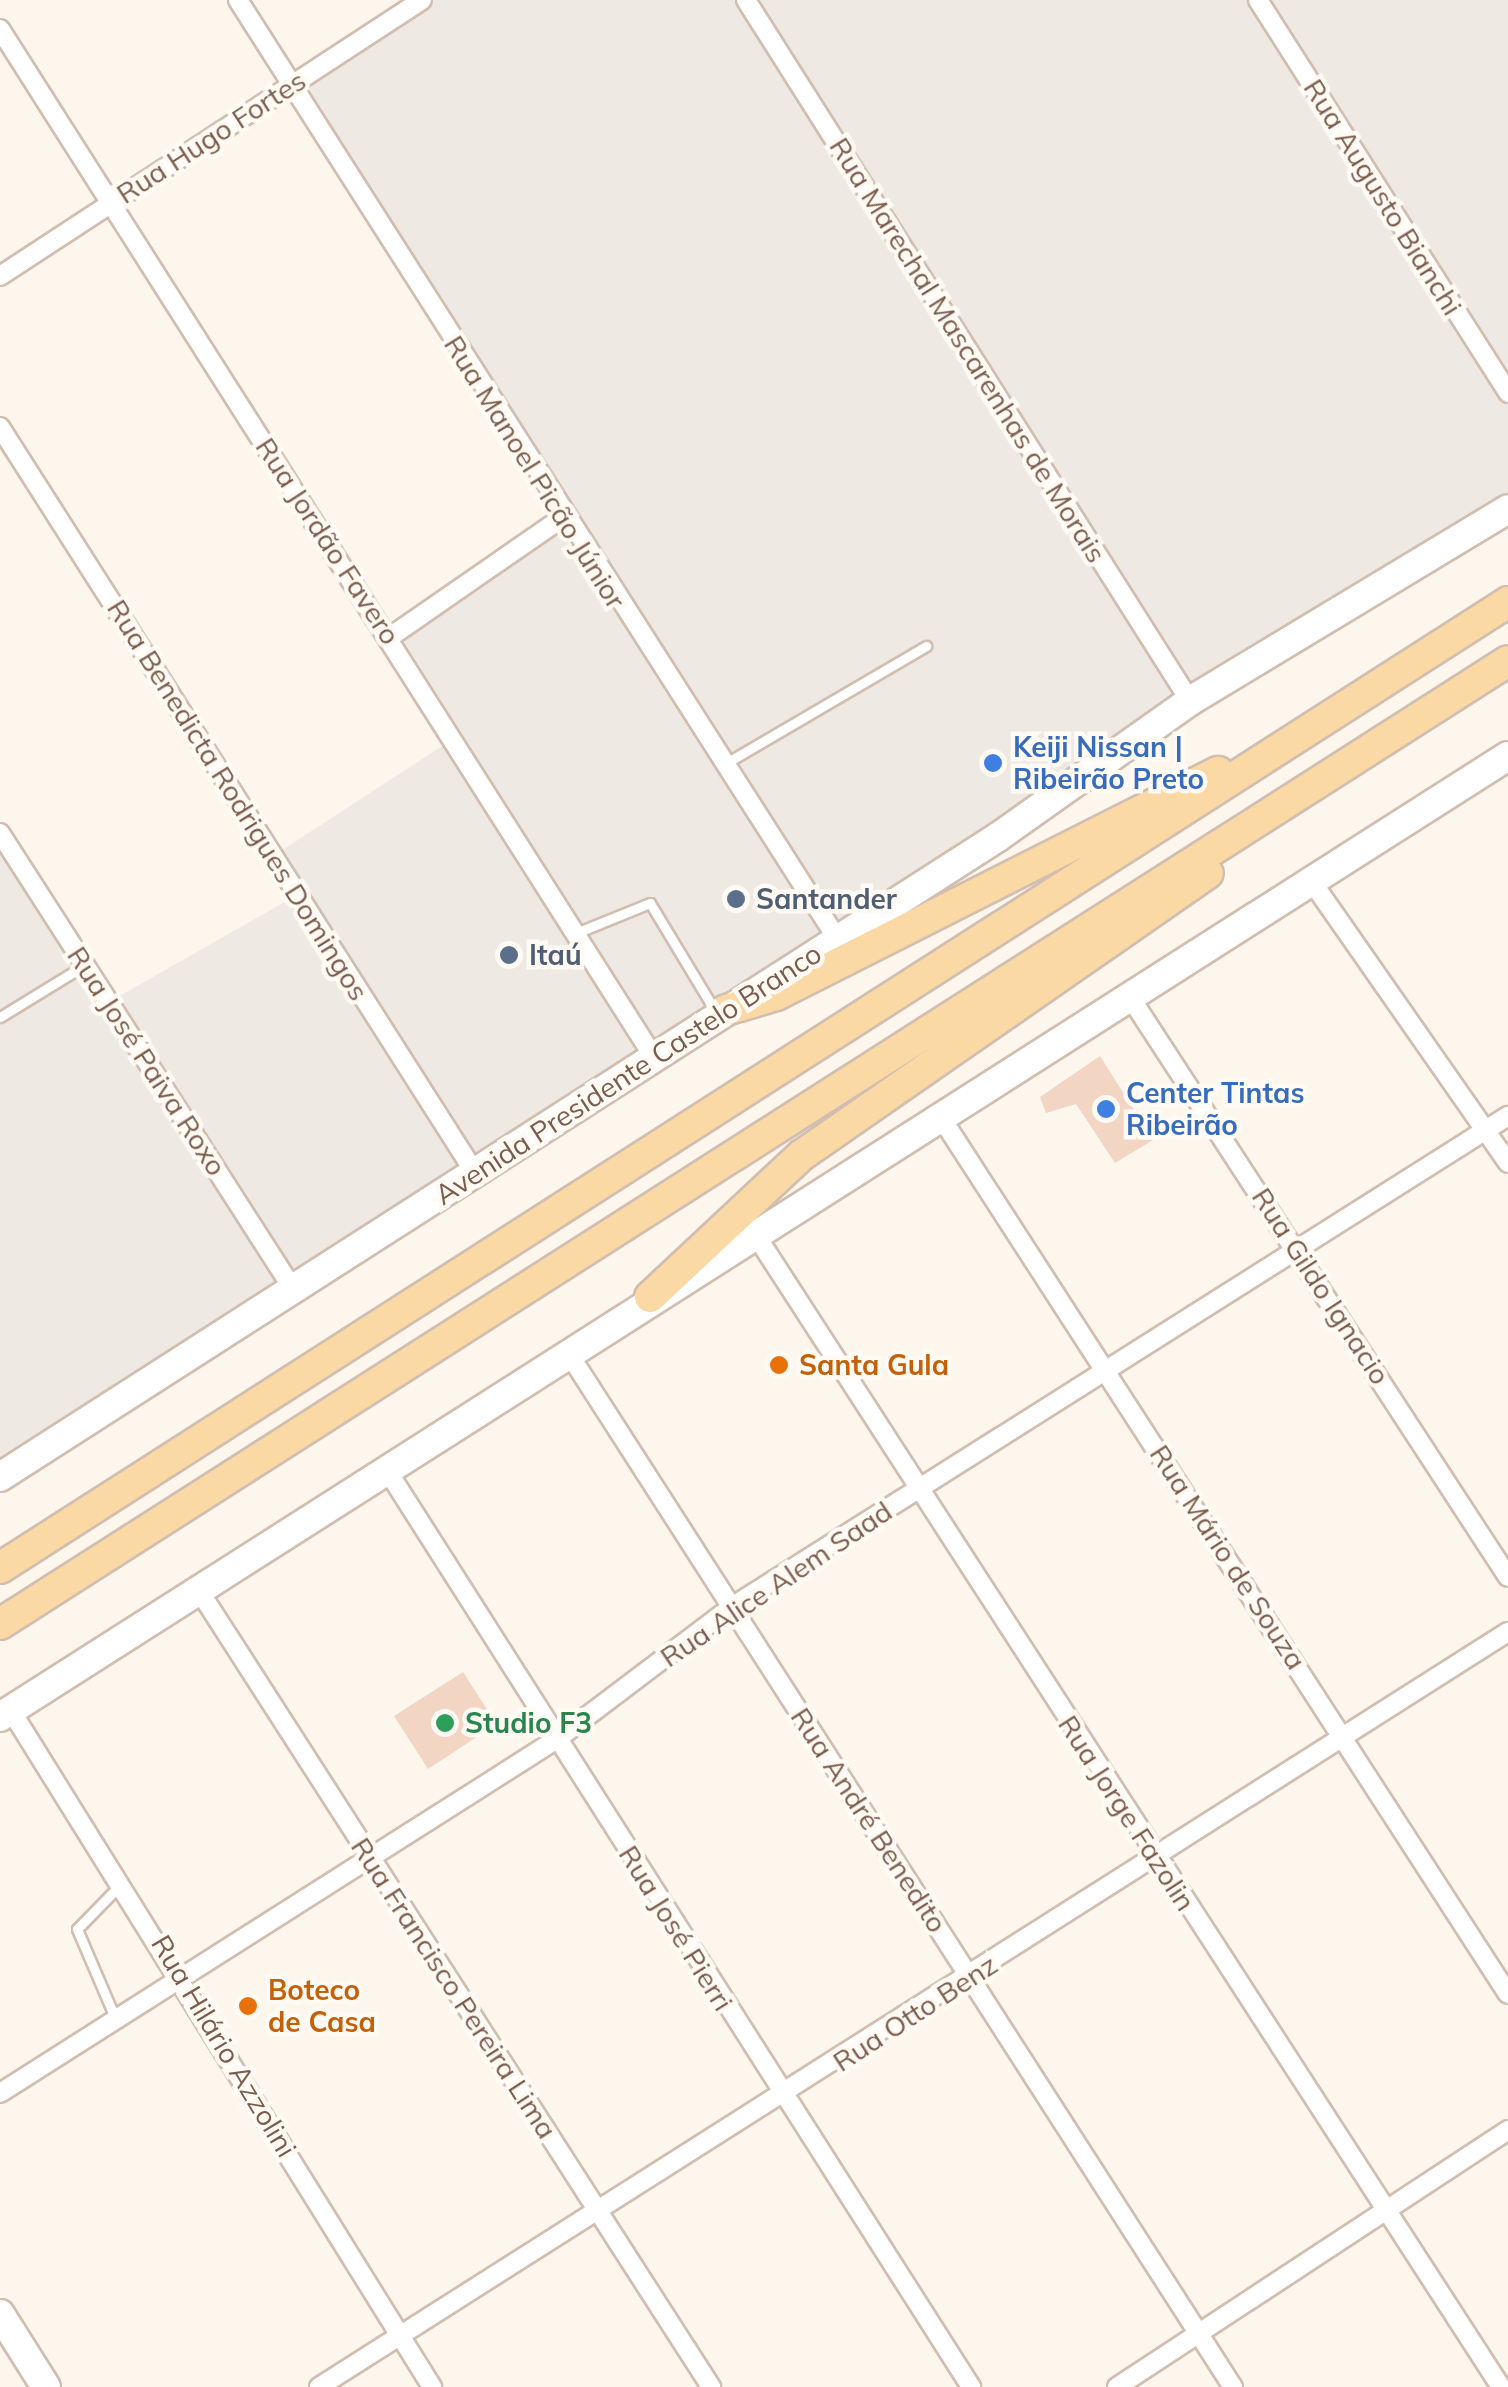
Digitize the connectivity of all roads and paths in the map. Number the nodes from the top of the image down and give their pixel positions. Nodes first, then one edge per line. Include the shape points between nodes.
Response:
1 (238, 0) edge
2 (422, 0) edge
3 (746, 0) edge
4 (1258, 0) edge
5 (0, 29) edge
6 (291, 84) junction
7 (110, 203) junction
8 (0, 276) edge
9 (1508, 393) edge
10 (0, 427) edge
11 (1508, 509) edge
12 (562, 518) junction
13 (1508, 602) edge
14 (390, 637) junction
15 (926, 646) dead end
16 (1508, 661) edge
17 (1190, 701) junction
18 (1294, 740) junction
19 (1366, 752) junction
20 (1506, 760) edge
21 (724, 765) junction
22 (0, 832) edge
23 (1310, 879) junction
24 (576, 933) junction
25 (838, 940) junction
26 (85, 965) junction
27 (1130, 998) junction
28 (722, 1013) junction
29 (0, 1016) edge
30 (653, 1056) junction
31 (1508, 1116) edge
32 (944, 1122) junction
33 (1485, 1129) junction
34 (1508, 1163) edge
35 (475, 1173) junction
36 (757, 1237) junction
37 (1299, 1253) junction
38 (293, 1290) junction
39 (650, 1297) junction
40 (570, 1354) junction
41 (1108, 1372) junction
42 (386, 1467) junction
43 (0, 1476) edge
44 (921, 1489) junction
45 (0, 1568) edge
46 (1508, 1578) edge
47 (198, 1589) junction
48 (730, 1608) junction
49 (0, 1624) edge
50 (1508, 1632) edge
51 (5, 1713) edge
52 (1344, 1737) junction
53 (557, 1739) junction
54 (371, 1859) junction
55 (1155, 1859) junction
56 (123, 1882) junction
57 (970, 1978) junction
58 (186, 1980) junction
59 (1508, 1994) edge
60 (117, 2022) junction
61 (0, 2093) edge
62 (784, 2097) junction
63 (1508, 2130) edge
64 (1384, 2210) junction
65 (600, 2215) junction
66 (0, 2314) edge
67 (1200, 2332) junction
68 (400, 2339) junction
69 (46, 2387) edge
70 (319, 2387) edge
71 (432, 2387) edge
72 (711, 2387) edge
73 (971, 2387) edge
74 (1117, 2387) edge
75 (1234, 2387) edge
76 (1501, 2387) edge

1 - 6 street, Rua Manoel Picão Júnior
2 - 6 street, Rua Hugo Fortes
3 - 17 street, Rua Marechal Mascarenhas de Morais
4 - 9 street, Rua Augusto Bianchi
5 - 7 street, Rua Jordão Favero
6 - 7 street, Rua Hugo Fortes
6 - 12 street, Rua Manoel Picão Júnior
7 - 8 street, Rua Hugo Fortes
7 - 14 street, Rua Jordão Favero
10 - 35 street, Rua Benedicta Rodrigues Domingos
11 - 17 main road, Avenida Presidente Castelo Branco
12 - 14 street
12 - 21 street, Rua Manoel Picão Júnior
13 - 18 main road
14 - 24 street, Rua Jordão Favero
15 - 21 lane
16 - 19 main road
17 - 25 main road, Avenida Presidente Castelo Branco
18 - 28 main road via 1145,803 776,994
18 - 45 main road
19 - 39 main road via 1165,906 802,1155
19 - 49 main road
20 - 23 main road
21 - 25 street, Rua Manoel Picão Júnior
22 - 26 street, Rua José Paiva Roxo
23 - 27 main road
23 - 33 street
24 - 28 lane via 650,903
24 - 30 street, Rua Jordão Favero
25 - 28 main road, Avenida Presidente Castelo Branco
26 - 29 lane
26 - 38 street, Rua José Paiva Roxo
27 - 32 main road
27 - 37 street, Rua Gildo Ignacio
28 - 30 main road, Avenida Presidente Castelo Branco
30 - 35 main road, Avenida Presidente Castelo Branco
31 - 33 street, Rua Alice Alem Saad
32 - 36 main road
32 - 41 street, Rua Mário de Souza
33 - 34 street
33 - 37 street, Rua Alice Alem Saad
35 - 38 main road, Avenida Presidente Castelo Branco
36 - 39 main road
36 - 44 street, Rua Jorge Fazolin
37 - 41 street, Rua Alice Alem Saad
37 - 46 street, Rua Gildo Ignacio
38 - 43 main road, Avenida Presidente Castelo Branco
39 - 40 main road
40 - 42 main road
40 - 48 street, Rua André Benedito
41 - 44 street, Rua Alice Alem Saad
41 - 52 street, Rua Mário de Souza
42 - 47 main road
42 - 53 street, Rua José Pierri
44 - 48 street, Rua Alice Alem Saad
44 - 55 street, Rua Jorge Fazolin
47 - 51 main road
47 - 54 street, Rua Francisco Pereira Lima
48 - 53 street, Rua Alice Alem Saad
48 - 57 street, Rua André Benedito
50 - 52 street, Rua Otto Benz
51 - 56 street, Rua Hilário Azzolini
52 - 55 street, Rua Otto Benz
52 - 59 street, Rua Mário de Souza
53 - 54 street, Rua Alice Alem Saad
53 - 62 street, Rua José Pierri
54 - 58 street, Rua Alice Alem Saad
54 - 65 street, Rua Francisco Pereira Lima
55 - 57 street, Rua Otto Benz
55 - 64 street, Rua Jorge Fazolin
56 - 58 street, Rua Hilário Azzolini
56 - 60 lane via 76,1929
57 - 62 street, Rua Otto Benz
57 - 67 street, Rua André Benedito
58 - 60 street, Rua Alice Alem Saad
58 - 68 street, Rua Hilário Azzolini
60 - 61 street, Rua Alice Alem Saad
62 - 65 street, Rua Otto Benz
62 - 73 street, Rua José Pierri
63 - 64 street
64 - 67 street
64 - 76 street, Rua Jorge Fazolin
65 - 68 street, Rua Otto Benz
65 - 72 street, Rua Francisco Pereira Lima
66 - 69 main road
67 - 74 street
67 - 75 street, Rua André Benedito
68 - 70 street, Rua Otto Benz
68 - 71 street, Rua Hilário Azzolini

